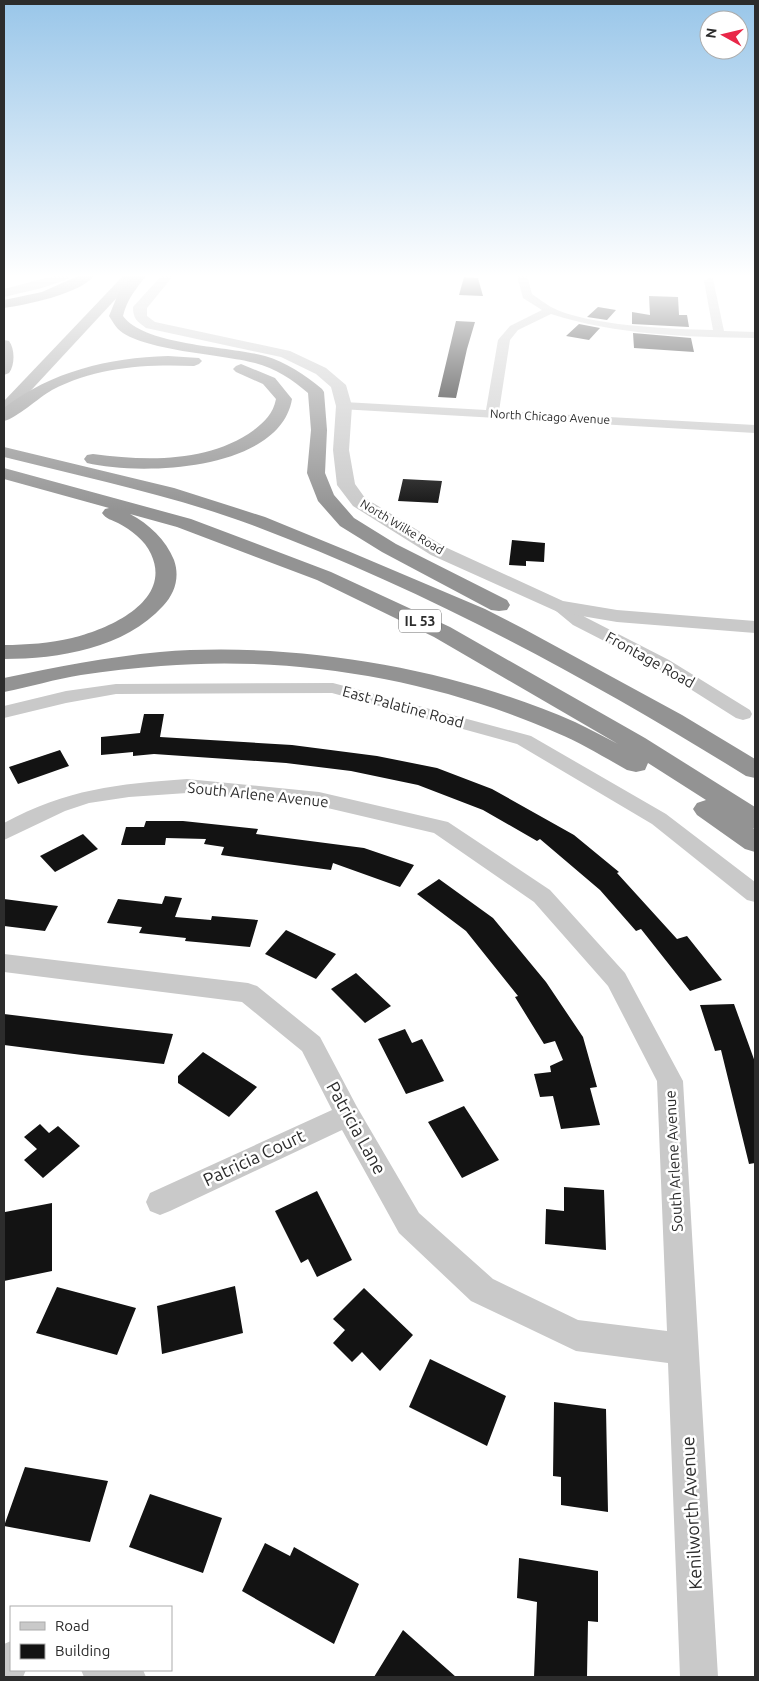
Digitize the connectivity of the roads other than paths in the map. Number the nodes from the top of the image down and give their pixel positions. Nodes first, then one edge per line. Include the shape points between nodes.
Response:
1 (6, 354) edge
2 (56, 354) edge
3 (234, 354) edge
4 (284, 354) edge
5 (502, 354) edge
6 (10, 372) edge
7 (4, 386) edge
8 (344, 406) junction
9 (4, 410) edge
10 (492, 414) junction
11 (4, 416) edge
12 (755, 429) edge
13 (7, 449) edge
14 (4, 474) edge
15 (56, 487) junction
16 (558, 606) junction
17 (755, 627) edge
18 (4, 652) edge
19 (4, 685) edge
20 (4, 712) edge
21 (743, 714) dead end
22 (673, 720) junction
23 (755, 770) edge
24 (755, 819) edge
25 (4, 833) edge
26 (755, 842) edge
27 (755, 894) edge
28 (4, 963) edge
29 (348, 1115) junction
30 (160, 1202) dead end
31 (684, 1349) junction
32 (10, 1662) edge
33 (4, 1677) edge
34 (699, 1677) edge

1 - 6 highway
2 - 9 highway
3 - 22 highway via 281,367 316,392 319,430 316,473 324,497 347,522 388,548 517,615 606,667
4 - 8 street, North Wilke Road via 302,360 338,385
5 - 10 street
6 - 7 highway
8 - 10 street, North Chicago Avenue
8 - 16 street, North Wilke Road via 341,450 346,485 359,502 438,551
10 - 12 street, North Chicago Avenue
11 - 13 highway via 18,403 61,379 106,365 144,360 197,361 230,366 269,381 284,399 283,412 244,445 201,458 128,463
13 - 22 highway, IL 53 via 167,492 295,536 476,614
14 - 15 highway, IL 53
15 - 18 highway via 142,529 165,559 166,586 157,601 143,613 108,633 62,647
15 - 24 highway, IL 53 via 158,514 217,534 324,576 434,628 636,744
16 - 17 street, North Wilke Road via 617,616
16 - 21 street, Frontage Road via 579,621 663,664
19 - 26 highway via 92,666 191,658 272,658 346,665 407,676 481,695 592,741 628,759
20 - 27 street, East Palatine Road via 116,689 333,688 524,740 659,818
22 - 23 highway, IL 53
25 - 31 street, South Arlene Avenue via 58,806 129,790 187,786 319,799 441,827 542,896 617,980 670,1081
28 - 29 street, Patricia Lane via 248,993 310,1044
29 - 30 street, Patricia Court
29 - 31 street, Patricia Lane via 409,1223 482,1290 576,1335
31 - 34 street, Kenilworth Avenue
32 - 33 street

